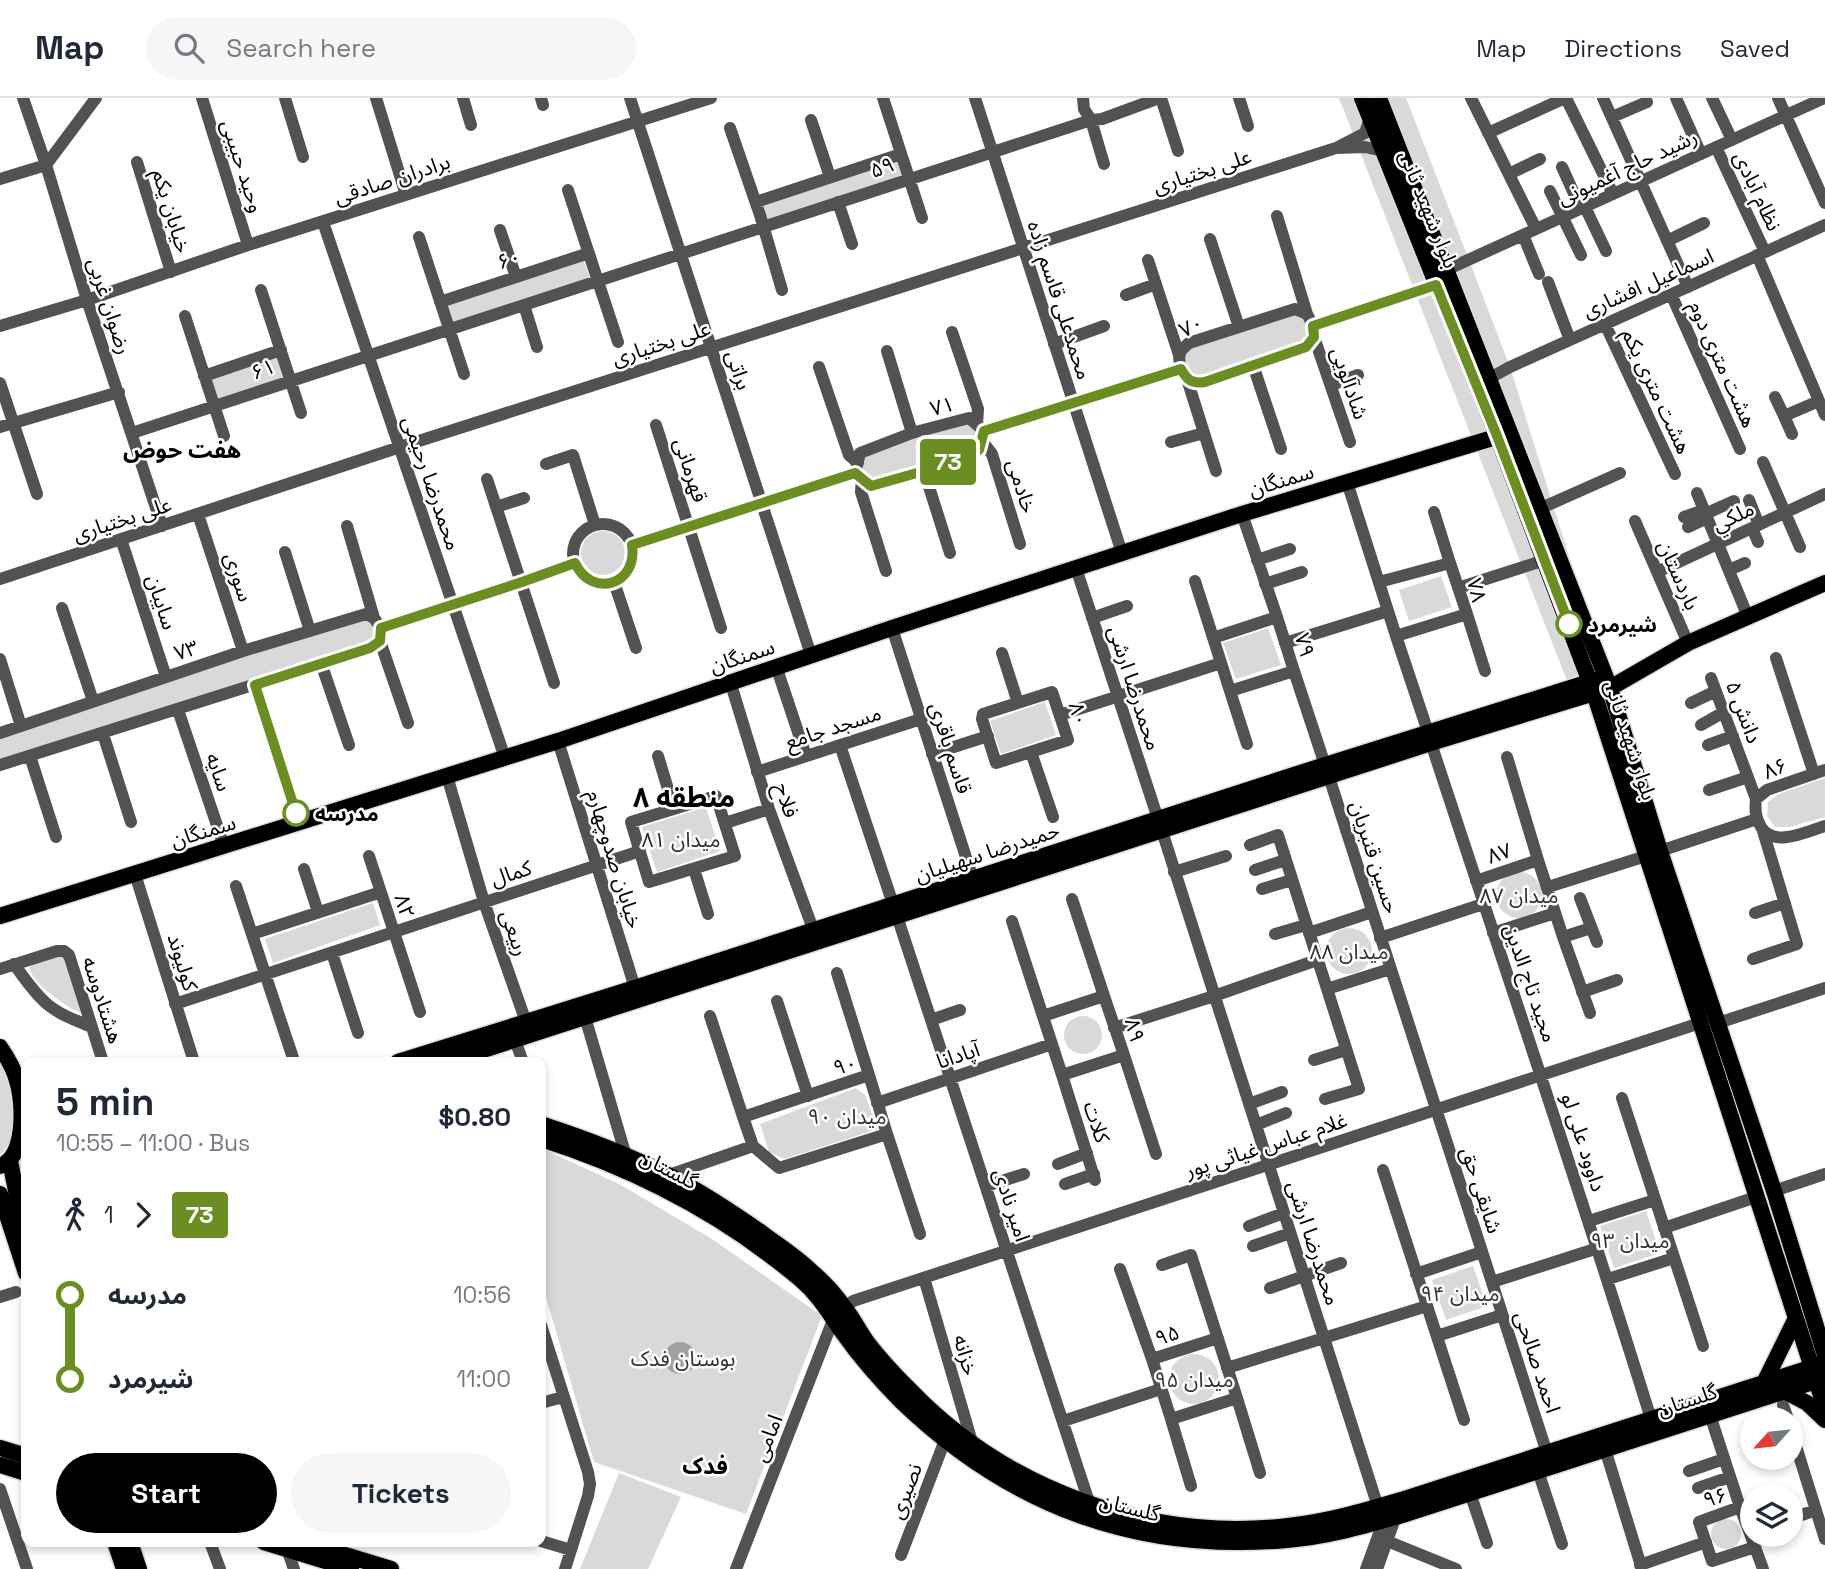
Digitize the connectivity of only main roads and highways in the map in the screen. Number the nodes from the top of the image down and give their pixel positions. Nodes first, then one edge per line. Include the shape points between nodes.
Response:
1 (1362, 98) edge
2 (1379, 98) edge
3 (1482, 382) junction
4 (1503, 435) junction
5 (1825, 583) edge
6 (1600, 685) junction
7 (1653, 853) junction
8 (0, 916) edge
9 (1700, 1023) junction
10 (1718, 1023) junction
11 (520, 1031) junction
12 (1, 1048) edge
13 (417, 1057) edge
14 (458, 1057) edge
15 (21, 1064) edge
16 (546, 1127) edge
17 (546, 1129) edge
18 (13, 1158) edge
19 (0, 1194) edge
20 (21, 1211) edge
21 (21, 1258) edge
22 (845, 1307) junction
23 (1796, 1318) junction
24 (833, 1320) junction
25 (1820, 1321) edge
26 (1825, 1355) edge
27 (1819, 1372) edge
28 (1764, 1383) junction
29 (1784, 1398) junction
30 (1825, 1408) edge
31 (1825, 1420) edge
32 (0, 1448) edge
33 (21, 1454) edge
34 (0, 1465) edge
35 (21, 1471) edge
36 (1386, 1515) junction
37 (117, 1547) edge
38 (132, 1547) edge
39 (280, 1547) edge
40 (333, 1552) edge
41 (124, 1569) edge
42 (139, 1569) edge
43 (351, 1569) edge
44 (391, 1569) edge

1 - 3 main road, بلوار شهید ثانی via 1436,285
2 - 3 main road, بلوار شهید ثانی via 1446,270
3 - 4 main road, بلوار شهید ثانی
4 - 6 main road, بلوار شهید ثانی via 1545,560
4 - 6 main road, بلوار شهید ثانی via 1539,509
4 - 8 main road, سمنگان via 1242,514 558,741
5 - 6 main road, حمیدرضا سهیلیان
6 - 7 main road, بلوار شهید ثانی
6 - 11 main road, حمیدرضا سهیلیان
7 - 9 main road, بلوار شهید ثانی
7 - 10 main road, بلوار شهید ثانی
9 - 10 main road
9 - 23 main road, بلوار شهید ثانی
10 - 25 main road, بلوار شهید ثانی
11 - 13 main road, حمیدرضا سهیلیان
11 - 14 main road, حمیدرضا سهیلیان
12 - 15 main road
12 - 18 main road via 20,1098 20,1129
16 - 22 main road, گلستان via 669,1175 739,1217 811,1271
17 - 24 main road, گلستان via 581,1152 663,1188 741,1235 802,1281
18 - 20 main road
19 - 21 main road
22 - 24 main road
22 - 36 main road, گلستان via 867,1342 951,1427 996,1460 1090,1505 1180,1526 1234,1528 1287,1527
23 - 27 main road, بلوار شهید ثانی
23 - 28 main road
24 - 36 main road, گلستان via 901,1401 945,1440 988,1471 1086,1518 1179,1540 1234,1542 1348,1531
25 - 26 main road, بلوار شهید ثانی
27 - 28 main road, گلستان
27 - 29 main road, گلستان
27 - 30 main road, بلوار شهید ثانی
28 - 36 main road, گلستان via 1547,1453
29 - 31 main road via 1807,1403
29 - 36 main road, گلستان via 1710,1415 1470,1493
32 - 33 main road
34 - 35 main road
37 - 41 main road
38 - 42 main road
39 - 40 main road
40 - 43 main road
40 - 44 main road

